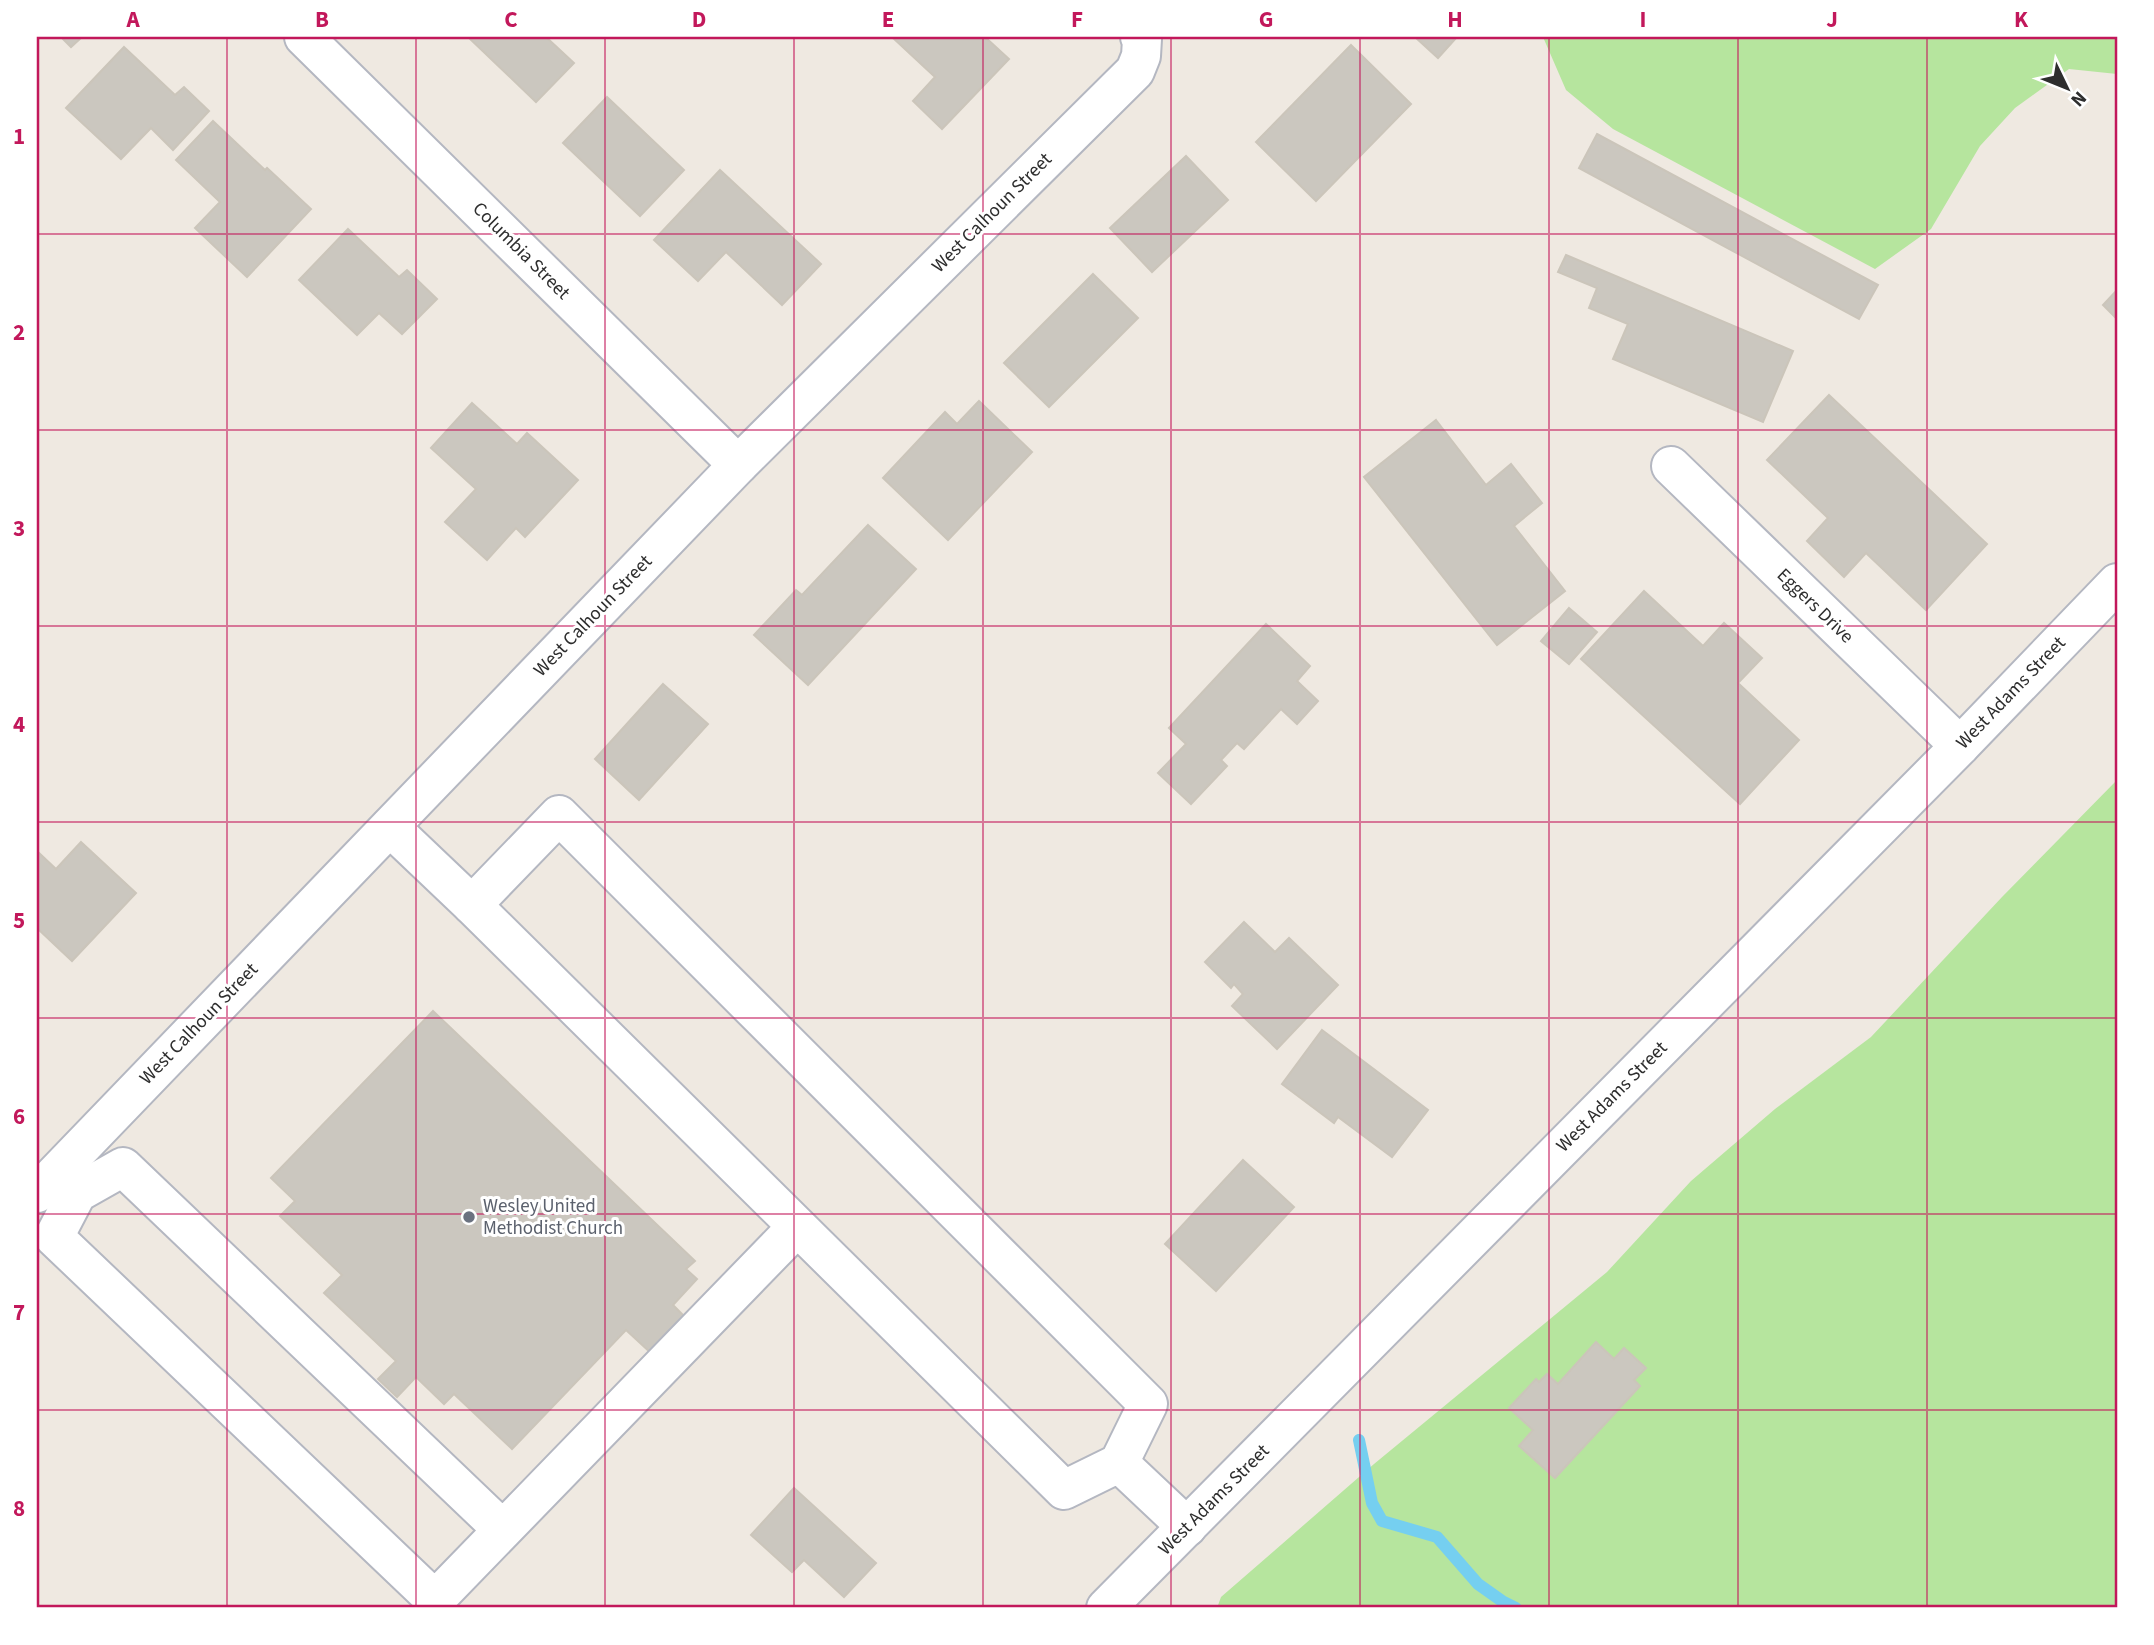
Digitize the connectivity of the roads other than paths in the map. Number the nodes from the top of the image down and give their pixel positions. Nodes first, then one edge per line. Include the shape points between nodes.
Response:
1 (304, 37) edge
2 (1141, 38) edge
3 (738, 466) junction
4 (1671, 466) dead end
5 (2117, 583) edge
6 (1960, 746) junction
7 (390, 827) junction
8 (472, 905) junction
9 (57, 1186) edge
10 (797, 1227) junction
11 (1119, 1462) junction
12 (1186, 1527) junction
13 (503, 1530) junction
14 (1106, 1608) edge

1 - 3 street, Columbia Street
2 - 3 street, West Calhoun Street via 1135,71
3 - 7 street, West Calhoun Street
4 - 6 street, Eggers Drive
5 - 6 street, West Adams Street
6 - 12 street, West Adams Street
7 - 8 street
7 - 9 street, West Calhoun Street
8 - 10 street
8 - 11 street via 559,815 1148,1404
9 - 13 street via 123,1167
9 - 13 street, West Calhoun Street via 54,1237 435,1600
10 - 11 street via 1064,1490
10 - 13 street
11 - 12 street
12 - 14 street, West Adams Street

